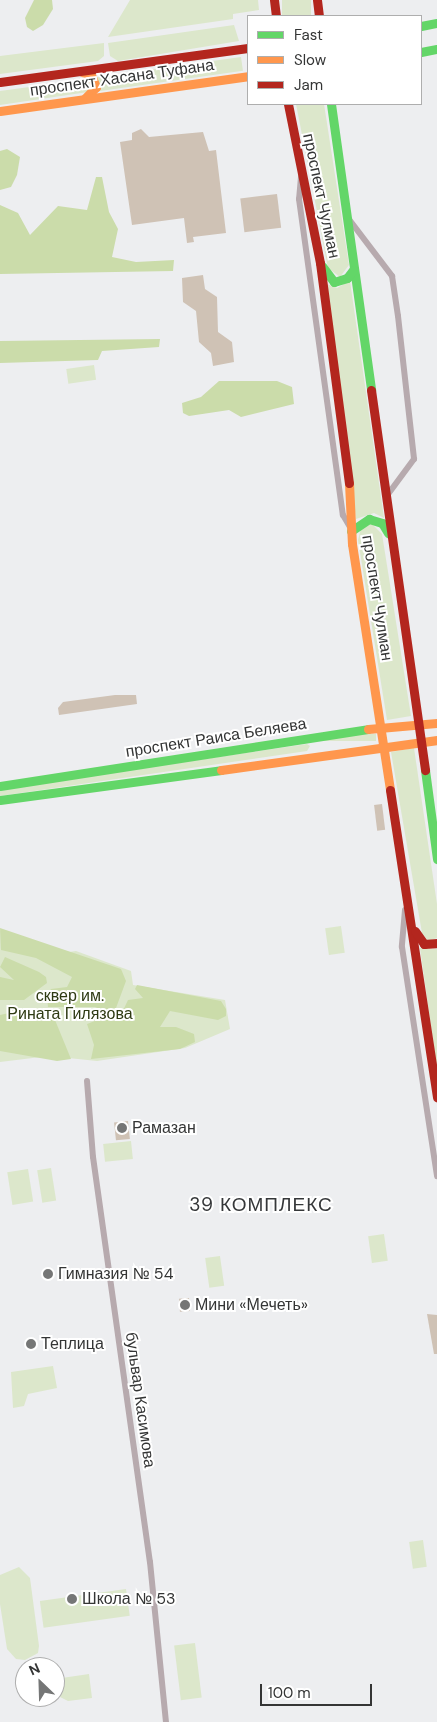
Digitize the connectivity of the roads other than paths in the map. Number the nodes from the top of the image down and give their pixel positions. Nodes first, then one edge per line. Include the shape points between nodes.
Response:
1 (274, 0) edge
2 (317, 0) edge
3 (276, 15) edge
4 (319, 15) edge
5 (437, 23) edge
6 (422, 26) edge
7 (247, 48) edge
8 (437, 49) edge
9 (422, 52) edge
10 (79, 71) junction
11 (247, 76) edge
12 (0, 82) edge
13 (78, 100) junction
14 (288, 105) edge
15 (331, 105) edge
16 (0, 111) edge
17 (301, 176) junction
18 (347, 217) junction
19 (320, 263) junction
20 (353, 270) junction
21 (386, 498) junction
22 (351, 531) junction
23 (389, 535) junction
24 (418, 723) junction
25 (437, 723) edge
26 (382, 727) junction
27 (306, 738) junction
28 (437, 740) edge
29 (420, 742) junction
30 (385, 746) junction
31 (306, 758) junction
32 (0, 786) edge
33 (0, 800) edge
34 (437, 859) edge
35 (407, 891) junction
36 (413, 927) junction
37 (437, 943) edge
38 (87, 1081) dead end
39 (437, 1097) edge
40 (437, 1176) edge
41 (166, 1722) edge

1 - 3 main road
2 - 4 main road
5 - 6 main road
7 - 10 main road, проспект Хасана Туфана
8 - 9 main road
10 - 12 main road, проспект Хасана Туфана
10 - 13 main road via 91,75 96,87 92,95
11 - 13 main road, проспект Хасана Туфана
13 - 16 main road, проспект Хасана Туфана
14 - 17 main road, проспект Чулман
15 - 18 main road, проспект Чулман
17 - 19 main road, проспект Чулман
17 - 22 street via 299,199 343,515
18 - 20 main road, проспект Чулман
18 - 21 street via 392,276 414,459
19 - 20 main road via 334,282 347,278
19 - 22 main road, проспект Чулман via 348,464
20 - 21 main road, проспект Чулман
21 - 23 main road, проспект Чулман
22 - 23 main road via 369,519 382,523
22 - 26 main road, проспект Чулман
23 - 24 main road, проспект Чулман
24 - 25 main road, проспект Раиса Беляева
24 - 26 main road, проспект Раиса Беляева
24 - 29 main road, проспект Чулман
26 - 27 main road, проспект Раиса Беляева
26 - 30 main road, проспект Чулман
27 - 31 main road via 314,746
27 - 32 main road, проспект Раиса Беляева
28 - 29 main road, проспект Раиса Беляева
29 - 30 main road, проспект Раиса Беляева
29 - 34 main road, проспект Чулман
30 - 31 main road, проспект Раиса Беляева
30 - 35 main road, проспект Чулман
31 - 33 main road, проспект Раиса Беляева
35 - 36 main road, проспект Чулман
35 - 40 street via 402,947
36 - 37 main road via 424,944
36 - 39 main road, проспект Чулман
38 - 41 street, бульвар Касимова via 93,1157 150,1562

